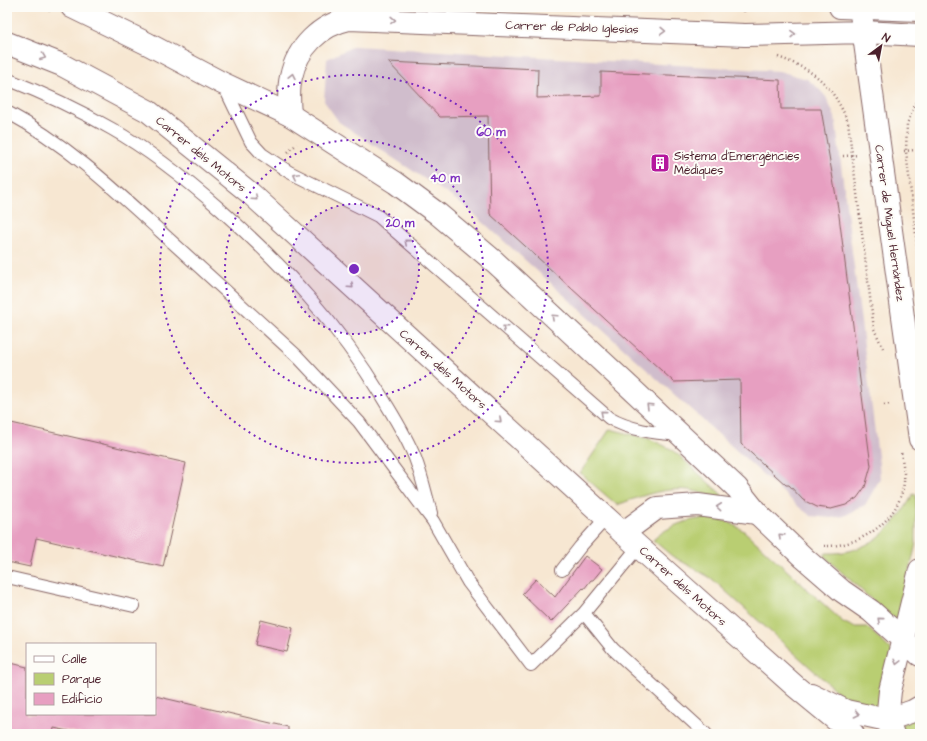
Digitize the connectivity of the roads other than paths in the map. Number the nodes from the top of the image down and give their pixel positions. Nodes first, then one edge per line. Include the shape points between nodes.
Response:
1 (72, 7) edge
2 (840, 7) edge
3 (860, 7) edge
4 (920, 10) edge
5 (864, 32) junction
6 (920, 35) edge
7 (7, 43) edge
8 (7, 79) edge
9 (222, 83) junction
10 (7, 112) edge
11 (290, 115) junction
12 (679, 435) junction
13 (920, 439) edge
14 (757, 513) junction
15 (606, 518) junction
16 (433, 521) junction
17 (631, 540) junction
18 (562, 570) dead end
19 (920, 570) edge
20 (7, 577) edge
21 (134, 606) dead end
22 (584, 613) junction
23 (903, 640) junction
24 (920, 655) edge
25 (796, 687) junction
26 (920, 707) edge
27 (890, 727) edge
28 (706, 734) edge
29 (853, 734) edge

1 - 9 street
2 - 3 street
3 - 4 street
3 - 5 street, Carrer de Miguel Hernández
5 - 6 street, Carrer de Pablo Iglesias
11 -> 5 street, Carrer de Pablo Iglesias via 290,78 303,49 325,28 349,19 746,35
5 - 13 street, Carrer de Miguel Hernández
7 -> 15 street, Carrer dels Motors via 62,65 148,111 250,193
8 - 16 lane via 114,129 194,187 269,255 338,331 367,373 399,425 416,459
9 - 11 street
12 -> 9 lane via 619,424 609,418 378,216 288,172 262,154 251,142
10 - 16 lane via 84,164 297,356 359,422
12 -> 11 street via 495,262 438,214 396,183
12 - 14 street via 736,488
14 -> 17 street via 698,505 657,508
23 -> 14 street via 871,611 842,592
15 - 17 street, Carrer dels Motors
15 - 18 lane
16 - 22 lane via 468,582 531,664
17 - 22 lane
17 - 25 street, Carrer dels Motors
19 - 23 street
20 - 21 lane
22 - 28 lane via 613,649
23 - 24 street
23 -> 27 street via 890,691
25 -> 27 street via 846,712
25 - 29 street, Carrer dels Motors
26 - 27 street

